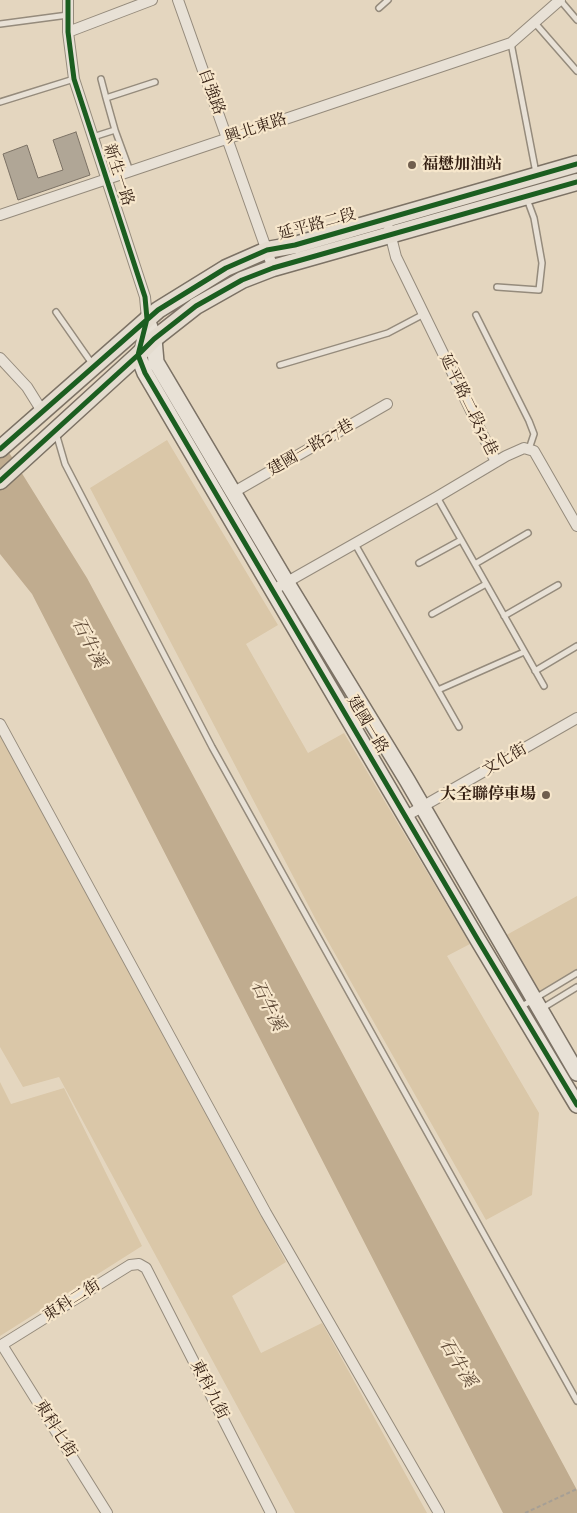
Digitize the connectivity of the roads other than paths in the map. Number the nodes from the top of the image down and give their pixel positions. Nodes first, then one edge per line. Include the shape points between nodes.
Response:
1 (68, 0) edge
2 (152, 0) edge
3 (178, 0) edge
4 (388, 0) edge
5 (560, 0) edge
6 (379, 8) dead end
7 (68, 15) junction
8 (577, 20) edge
9 (535, 23) junction
10 (0, 24) edge
11 (68, 32) junction
12 (511, 43) junction
13 (577, 71) edge
14 (74, 79) junction
15 (101, 79) dead end
16 (155, 82) dead end
17 (106, 98) junction
18 (0, 102) edge
19 (115, 130) junction
20 (93, 137) junction
21 (227, 138) junction
22 (577, 164) edge
23 (130, 171) junction
24 (536, 175) junction
25 (108, 180) junction
26 (577, 182) edge
27 (526, 196) junction
28 (0, 215) edge
29 (386, 219) junction
30 (390, 236) junction
31 (267, 250) junction
32 (273, 268) junction
33 (497, 287) dead end
34 (56, 312) dead end
35 (424, 314) junction
36 (476, 315) dead end
37 (147, 318) junction
38 (154, 339) junction
39 (138, 355) junction
40 (0, 358) edge
41 (280, 365) dead end
42 (93, 366) junction
43 (388, 404) dead end
44 (44, 409) junction
45 (59, 428) junction
46 (0, 449) edge
47 (528, 449) junction
48 (496, 462) junction
49 (0, 481) edge
50 (234, 492) junction
51 (437, 497) junction
52 (577, 524) edge
53 (528, 533) dead end
54 (461, 540) junction
55 (355, 543) junction
56 (419, 563) dead end
57 (475, 564) junction
58 (287, 583) junction
59 (486, 584) junction
60 (558, 585) dead end
61 (273, 590) junction
62 (432, 614) dead end
63 (504, 616) junction
64 (577, 646) edge
65 (524, 652) junction
66 (535, 671) junction
67 (544, 686) dead end
68 (438, 690) junction
69 (577, 718) edge
70 (0, 724) edge
71 (459, 727) dead end
72 (422, 807) junction
73 (406, 816) junction
74 (577, 973) edge
75 (577, 987) edge
76 (537, 1004) junction
77 (519, 1008) junction
78 (577, 1073) edge
79 (577, 1105) edge
80 (146, 1268) joint
81 (1, 1345) edge
82 (577, 1401) edge
83 (108, 1513) edge
84 (271, 1513) edge
85 (439, 1513) edge

1 - 7 street, 新生一路
2 - 11 street
3 - 21 street, 自強路
4 - 6 lane
5 - 8 lane
5 - 9 street
7 - 10 lane
7 - 11 street, 新生一路
9 - 12 street
9 - 13 lane
11 - 14 street, 新生一路
12 - 21 street, 興北東路
12 - 24 lane
14 - 18 lane
14 - 20 street, 新生一路
15 - 17 lane
16 - 17 lane
17 - 19 lane
19 - 20 lane
19 - 23 lane
20 - 25 street, 新生一路
21 - 23 street, 興北東路
21 - 31 street, 自強路
22 - 24 main road, 延平路二段
23 - 25 street, 興北東路
24 - 29 main road, 延平路二段
25 - 28 street, 興北東路
25 - 37 street, 新生一路 via 145,297
26 - 27 main road, 延平路二段
27 - 30 main road, 延平路二段
27 - 33 lane via 534,218 542,263 539,290
29 - 30 street, 延平路二段52巷
29 - 31 main road, 延平路二段
30 - 32 main road, 延平路二段
30 - 35 street, 延平路二段52巷 via 396,257
31 - 32 street, 自強路
31 - 37 main road, 延平路二段 via 226,268
32 - 38 main road, 延平路二段 via 242,280 196,306
34 - 42 lane
35 - 41 lane via 388,333
35 - 48 street, 延平路二段52巷
36 - 47 lane via 529,421 534,434
37 - 38 street, 建國一路
37 - 39 street, 新生一路
37 - 42 main road, 延平路二段
38 - 39 main road, 延平路二段
38 - 50 street, 建國一路 via 156,362
39 - 45 main road, 延平路二段
39 - 61 street, 建國一路 via 145,373
40 - 44 street
42 - 44 main road, 延平路二段
43 - 50 street, 建國一路27巷
44 - 46 main road, 延平路二段
45 - 49 main road, 延平路二段
45 - 82 lane via 69,472 212,747
47 - 48 street
47 - 52 street via 534,451
48 - 51 street, 延平路二段52巷
50 - 58 street, 建國一路
51 - 54 lane
51 - 55 street, 延平路二段52巷
53 - 57 lane
54 - 56 lane
54 - 57 lane
55 - 58 street, 延平路二段52巷
55 - 68 lane
57 - 59 lane
58 - 61 street, 延平路二段52巷
58 - 72 street, 建國一路
59 - 62 lane
59 - 63 lane
60 - 63 lane
61 - 73 street, 建國一路
63 - 65 lane
64 - 66 lane
65 - 66 lane
65 - 68 lane
66 - 67 lane
68 - 71 lane
69 - 72 street, 文化街
70 - 85 street via 266,1212
72 - 73 street, 文化街
72 - 76 street, 建國一路
73 - 77 street, 建國一路
74 - 76 lane
75 - 76 lane
76 - 77 lane
76 - 78 street, 建國一路
77 - 79 street, 建國一路
80 - 81 street, 東科二街 via 139,1264 130,1265
80 - 84 street, 東科九街
81 - 83 street, 東科七街

